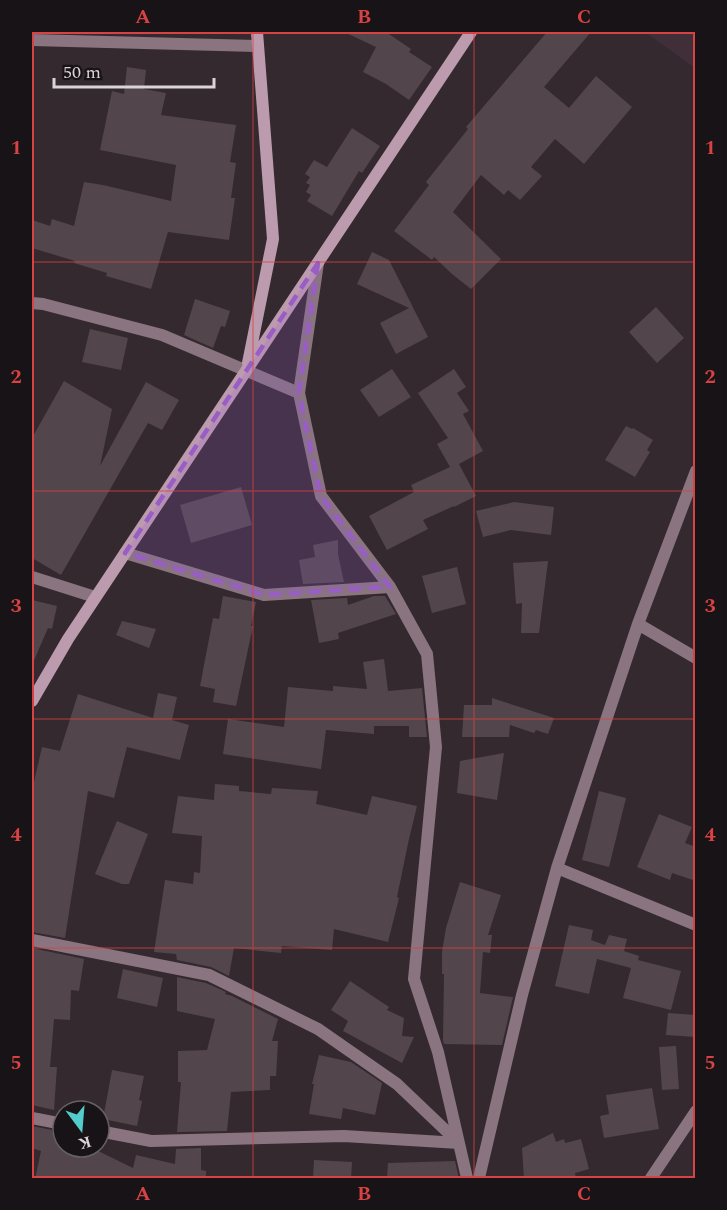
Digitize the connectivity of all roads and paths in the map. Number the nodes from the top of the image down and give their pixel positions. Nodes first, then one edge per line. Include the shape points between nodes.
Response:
1 (257, 32) edge
2 (471, 32) edge
3 (32, 40) edge
4 (258, 46) junction
5 (318, 263) junction
6 (32, 303) edge
7 (246, 370) junction
8 (299, 393) junction
9 (696, 471) edge
10 (125, 552) junction
11 (32, 577) edge
12 (390, 587) junction
13 (95, 597) junction
14 (638, 624) junction
15 (696, 658) edge
16 (32, 701) edge
17 (557, 868) junction
18 (696, 925) edge
19 (32, 940) edge
20 (696, 1111) edge
21 (32, 1118) edge
22 (51, 1122) edge
23 (111, 1133) edge
24 (459, 1143) junction
25 (467, 1179) edge
26 (479, 1179) edge
27 (651, 1179) edge

1 - 4 street
2 - 5 street
3 - 4 street
4 - 7 street via 273,239
5 - 7 street
5 - 8 street
6 - 7 street via 162,335
7 - 8 street
7 - 10 street
8 - 12 street via 321,496
9 - 14 street
10 - 12 street via 264,595
10 - 13 street
11 - 13 street
12 - 24 street via 427,654 436,747 414,979 438,1052
13 - 16 street
14 - 15 street
14 - 17 street
17 - 18 street
17 - 26 street via 522,995
19 - 24 street via 209,975 318,1029 397,1084
20 - 27 street
21 - 22 street
23 - 24 street via 151,1141 344,1136
24 - 25 street

